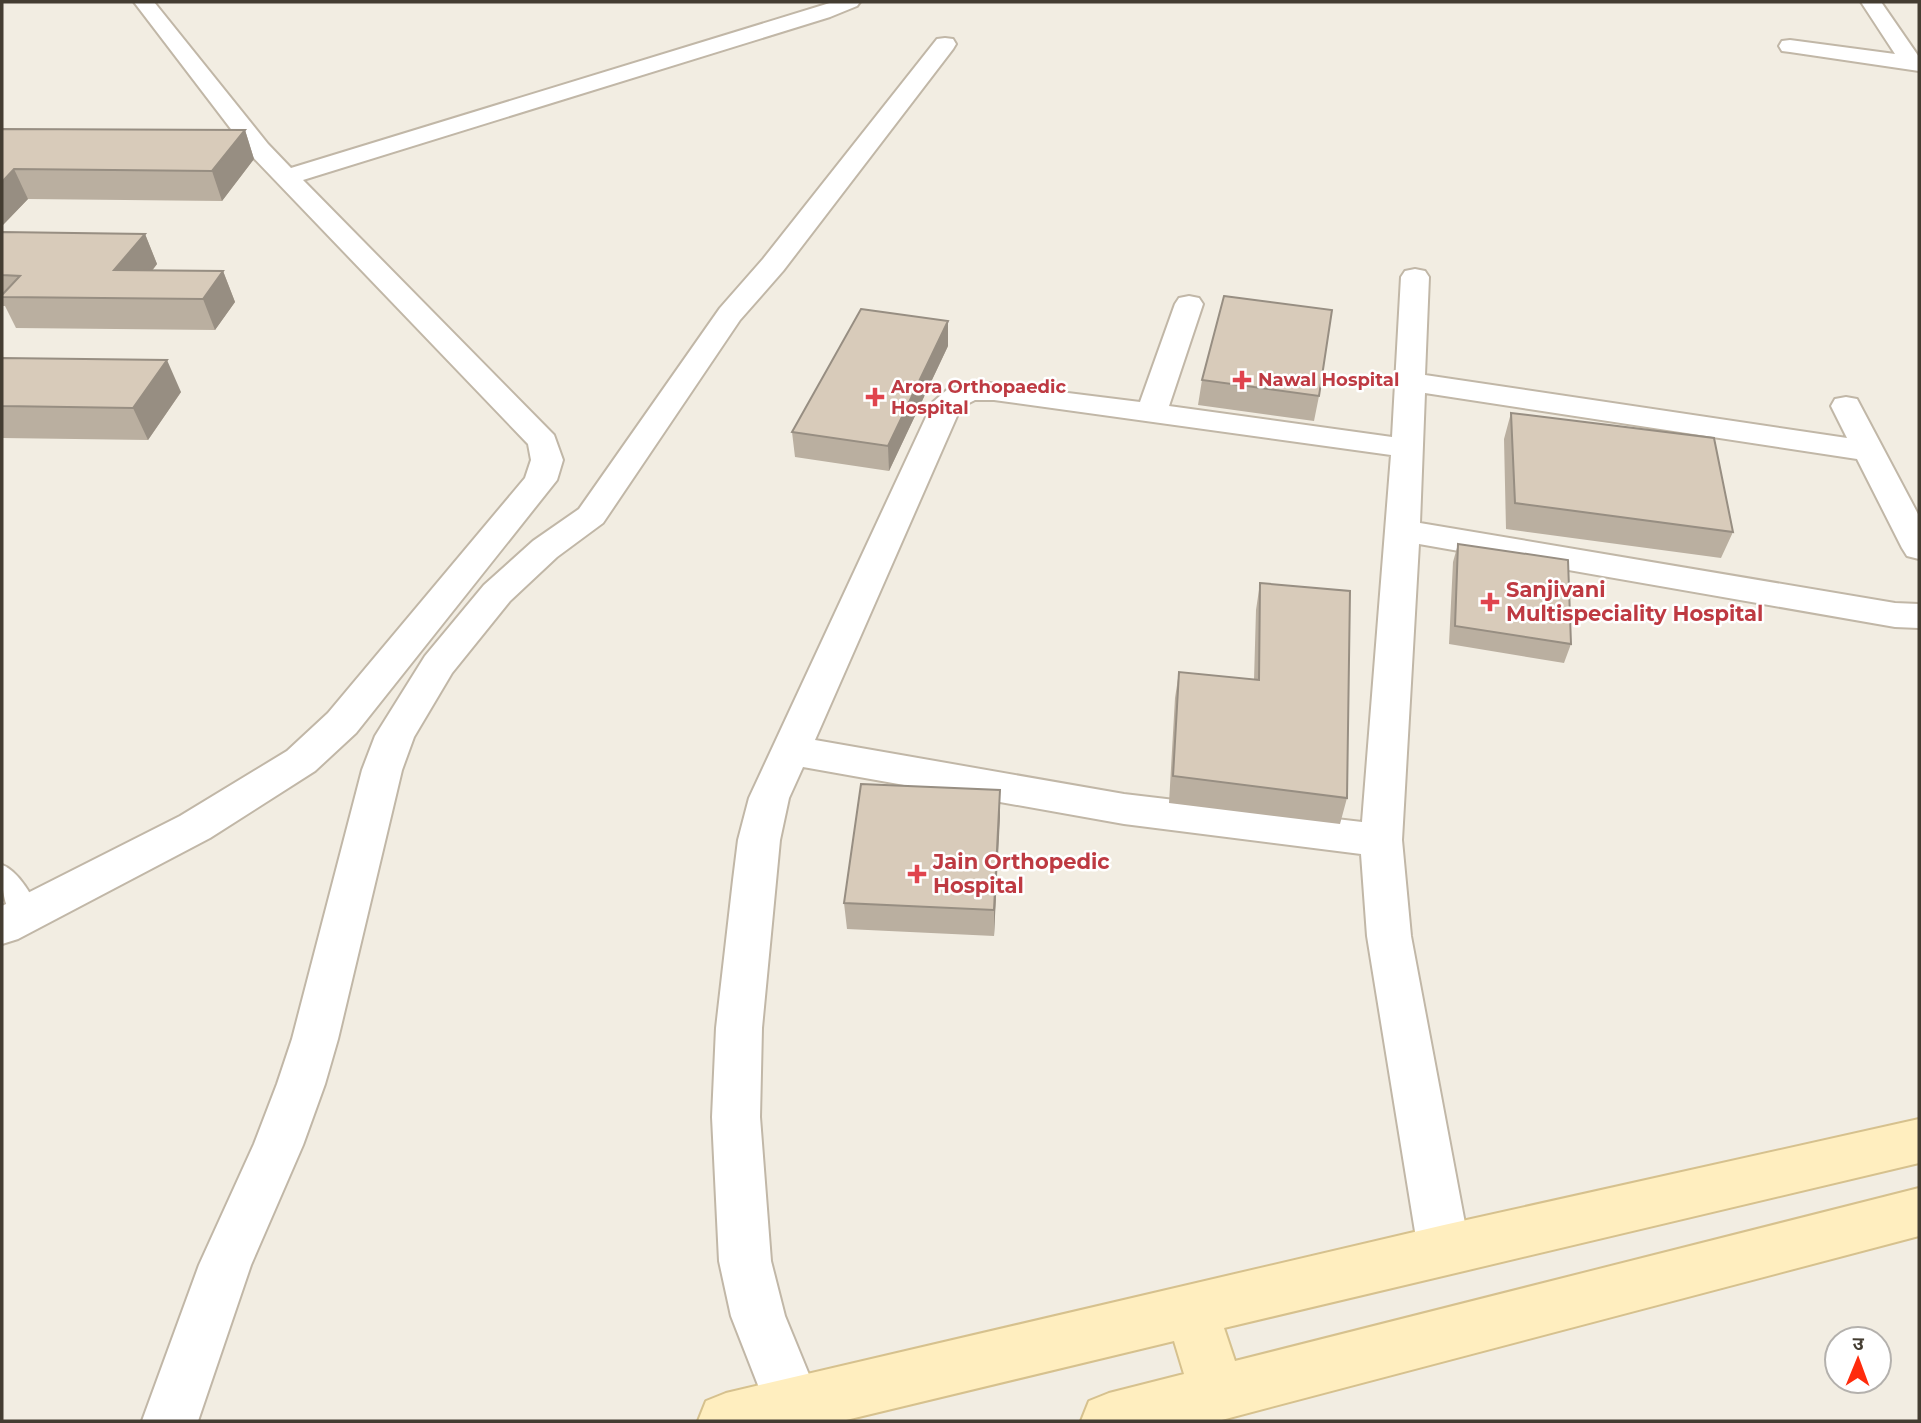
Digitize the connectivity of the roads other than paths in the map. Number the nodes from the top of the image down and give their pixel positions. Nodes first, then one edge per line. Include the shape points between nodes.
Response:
1 (144, 2) edge
2 (850, 2) edge
3 (1871, 2) edge
4 (1893, 33) junction
5 (1919, 36) edge
6 (945, 44) dead end
7 (1790, 46) dead end
8 (1916, 63) edge
9 (287, 177) junction
10 (1415, 277) dead end
11 (1189, 304) dead end
12 (1409, 382) junction
13 (1846, 406) dead end
14 (1152, 412) junction
15 (1406, 448) junction
16 (1869, 451) junction
17 (1403, 531) junction
18 (1919, 548) edge
19 (1919, 616) edge
20 (790, 750) junction
21 (1381, 840) junction
22 (2, 876) edge
23 (14, 920) edge
24 (1919, 1141) edge
25 (1919, 1212) edge
26 (1444, 1250) junction
27 (1191, 1310) junction
28 (1218, 1393) junction
29 (797, 1413) edge
30 (170, 1421) edge
31 (726, 1421) edge
32 (1110, 1421) edge

1 - 9 street via 259,149
2 - 9 street
3 - 4 street
4 - 5 street
4 - 8 street
6 - 30 street via 730,314 591,516 497,593 438,665 396,736 382,770 301,1084 225,1265
7 - 8 street
9 - 23 street via 543,442 547,460 541,480 342,723 301,761 195,827
10 - 12 street
11 - 14 street
12 - 15 street
12 - 16 street
13 - 16 street
14 - 15 street
14 - 20 street via 972,390 948,402
15 - 17 street
16 - 18 street
17 - 19 street
17 - 21 street
20 - 21 street via 1124,809
20 - 29 street via 769,798 759,840 739,1028 736,1117 745,1261 758,1316
21 - 26 street via 1389,936
22 - 23 lane
24 - 26 main road
25 - 28 main road
26 - 27 main road
27 - 28 main road
27 - 29 main road
28 - 32 main road
29 - 31 main road

